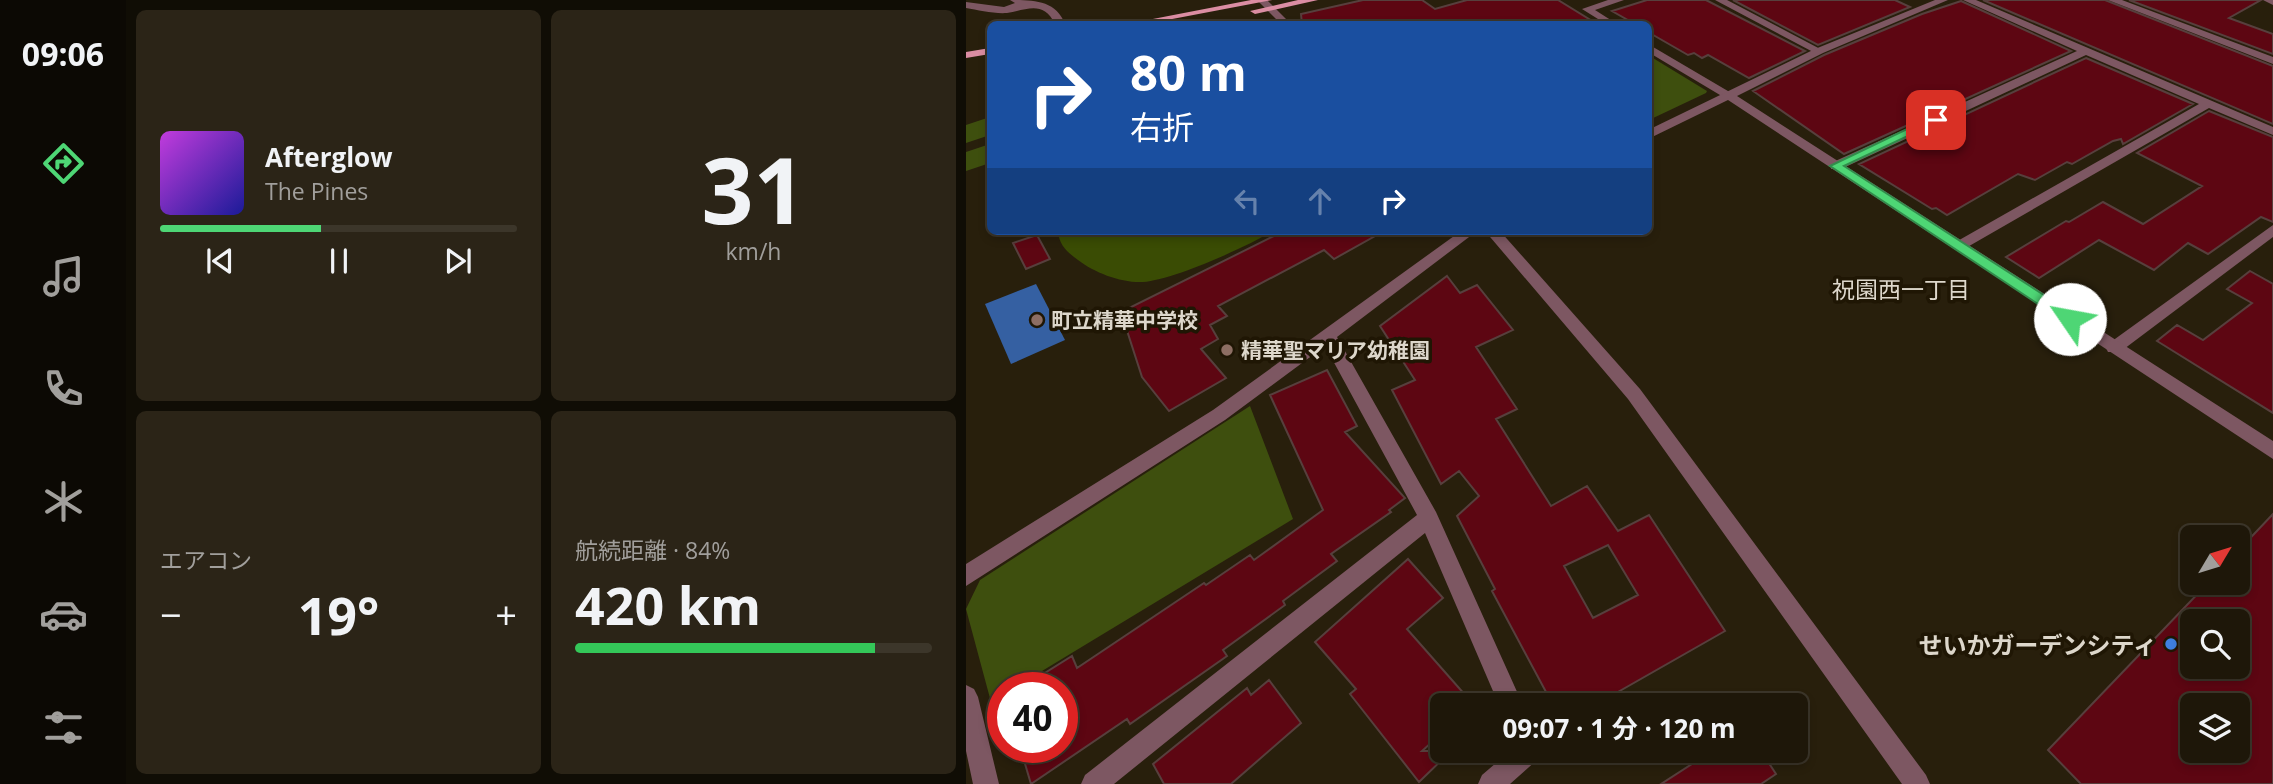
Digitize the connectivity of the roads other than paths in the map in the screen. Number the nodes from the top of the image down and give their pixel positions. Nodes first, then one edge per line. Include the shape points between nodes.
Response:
1 (1313, 0) edge
2 (1619, 0) edge
3 (1720, 0) edge
4 (1943, 0) edge
5 (1968, 0) edge
6 (2113, 0) edge
7 (2268, 0) edge
8 (1021, 1) edge
9 (1265, 2) edge
10 (2273, 2) edge
11 (966, 5) edge
12 (1059, 21) edge
13 (1150, 21) edge
14 (1195, 21) edge
15 (1283, 21) edge
16 (1607, 21) edge
17 (1652, 49) edge
18 (1819, 51) junction
19 (2086, 51) junction
20 (987, 52) edge
21 (966, 55) edge
22 (2273, 61) edge
23 (987, 62) edge
24 (966, 66) edge
25 (1729, 96) junction
26 (2208, 103) junction
27 (2273, 131) edge
28 (1652, 133) edge
29 (1836, 166) junction
30 (2273, 230) edge
31 (1465, 235) edge
32 (1496, 235) edge
33 (1959, 246) junction
34 (1328, 335) junction
35 (2114, 348) junction
36 (2273, 451) edge
37 (1429, 517) junction
38 (966, 576) edge
39 (1506, 693) edge
40 (966, 697) edge
41 (1515, 763) edge
42 (986, 784) edge
43 (1094, 784) edge
44 (1491, 784) edge
45 (1917, 784) edge

1 - 9 main road
2 - 16 street via 1587,9
3 - 18 street
4 - 18 street
5 - 19 street
6 - 22 street
7 - 10 street
8 - 11 street via 1005,10
8 - 12 street via 1049,8
9 - 13 main road
9 - 14 main road
9 - 15 street
17 - 25 street
18 - 25 street
19 - 26 street
19 - 29 street
20 - 21 main road
23 - 24 main road
25 - 28 street
25 - 29 street
26 - 27 street
26 - 33 street
29 - 33 street
30 - 35 street
31 - 34 street
32 - 45 street via 1634,394
33 - 35 street
34 - 37 street
34 - 38 street via 1219,415
35 - 36 street
37 - 39 street
37 - 43 street
40 - 42 street
41 - 44 street

